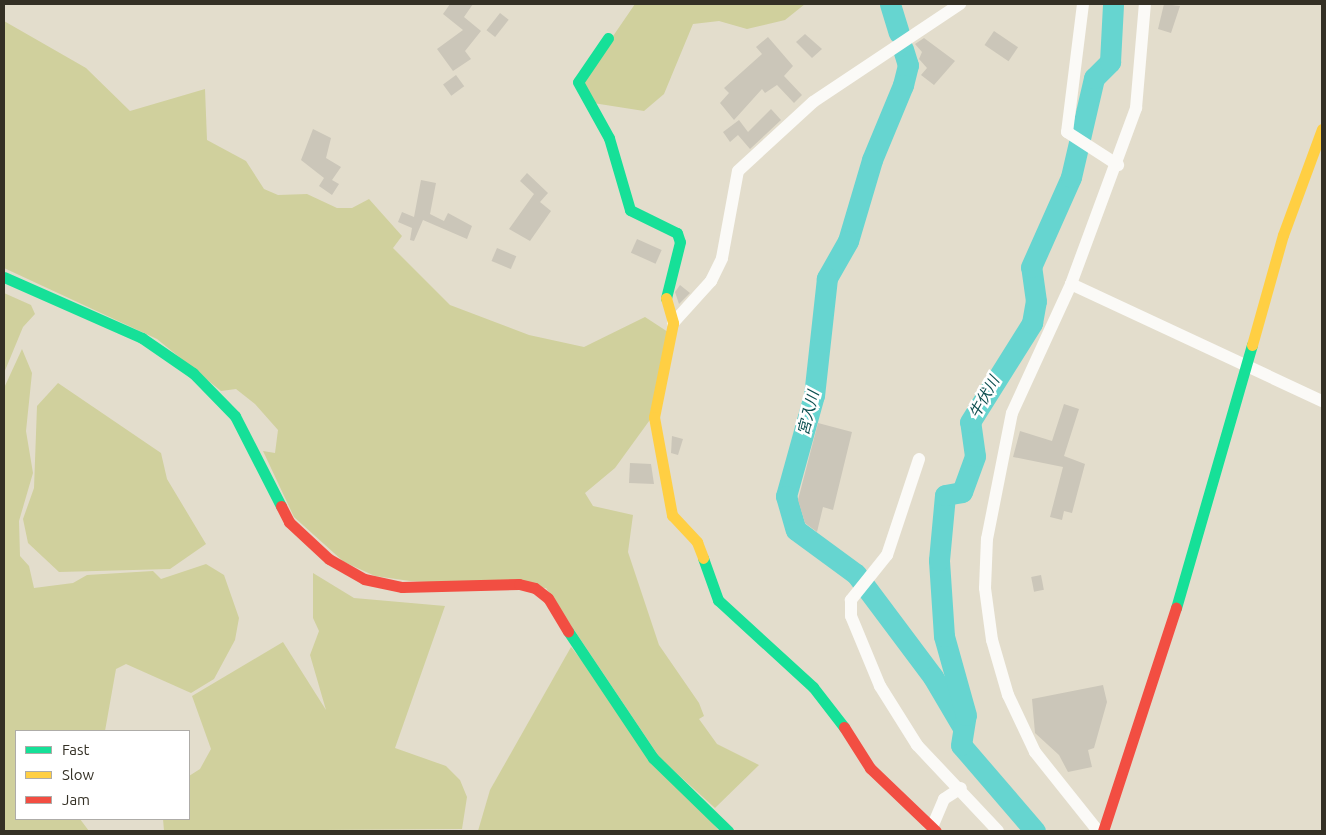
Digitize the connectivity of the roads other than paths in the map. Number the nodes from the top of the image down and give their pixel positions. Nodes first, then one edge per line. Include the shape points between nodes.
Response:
1 (960, 4) edge
2 (1083, 4) edge
3 (1145, 4) edge
4 (608, 38) dead end
5 (1322, 129) edge
6 (1118, 165) junction
7 (4, 277) edge
8 (1071, 284) junction
9 (673, 323) junction
10 (1249, 366) junction
11 (1322, 401) edge
12 (919, 459) dead end
13 (961, 788) junction
14 (934, 828) edge
15 (728, 831) edge
16 (998, 831) edge
17 (1098, 831) edge
18 (1103, 831) edge

1 - 9 street via 813,102 738,171 722,258 711,281
2 - 6 street via 1067,132
3 - 6 street via 1136,108
4 - 9 street via 578,82 609,138 626,204 677,233 680,242 664,292
5 - 10 street via 1283,235
6 - 8 street
7 - 15 street via 142,338 193,373 235,416 288,522 329,559 364,579 402,587 519,584 535,588 548,598 598,681 653,758
8 - 10 street
8 - 17 street via 1028,373 1003,445 987,539 986,588 992,640 1022,730 1056,782
9 - 14 street via 654,417 672,515 696,542 718,600 813,687 870,768
10 - 11 street
10 - 18 street
12 - 13 street via 887,555 857,590 851,616 880,686 917,744
13 - 14 street via 944,799
13 - 16 street

